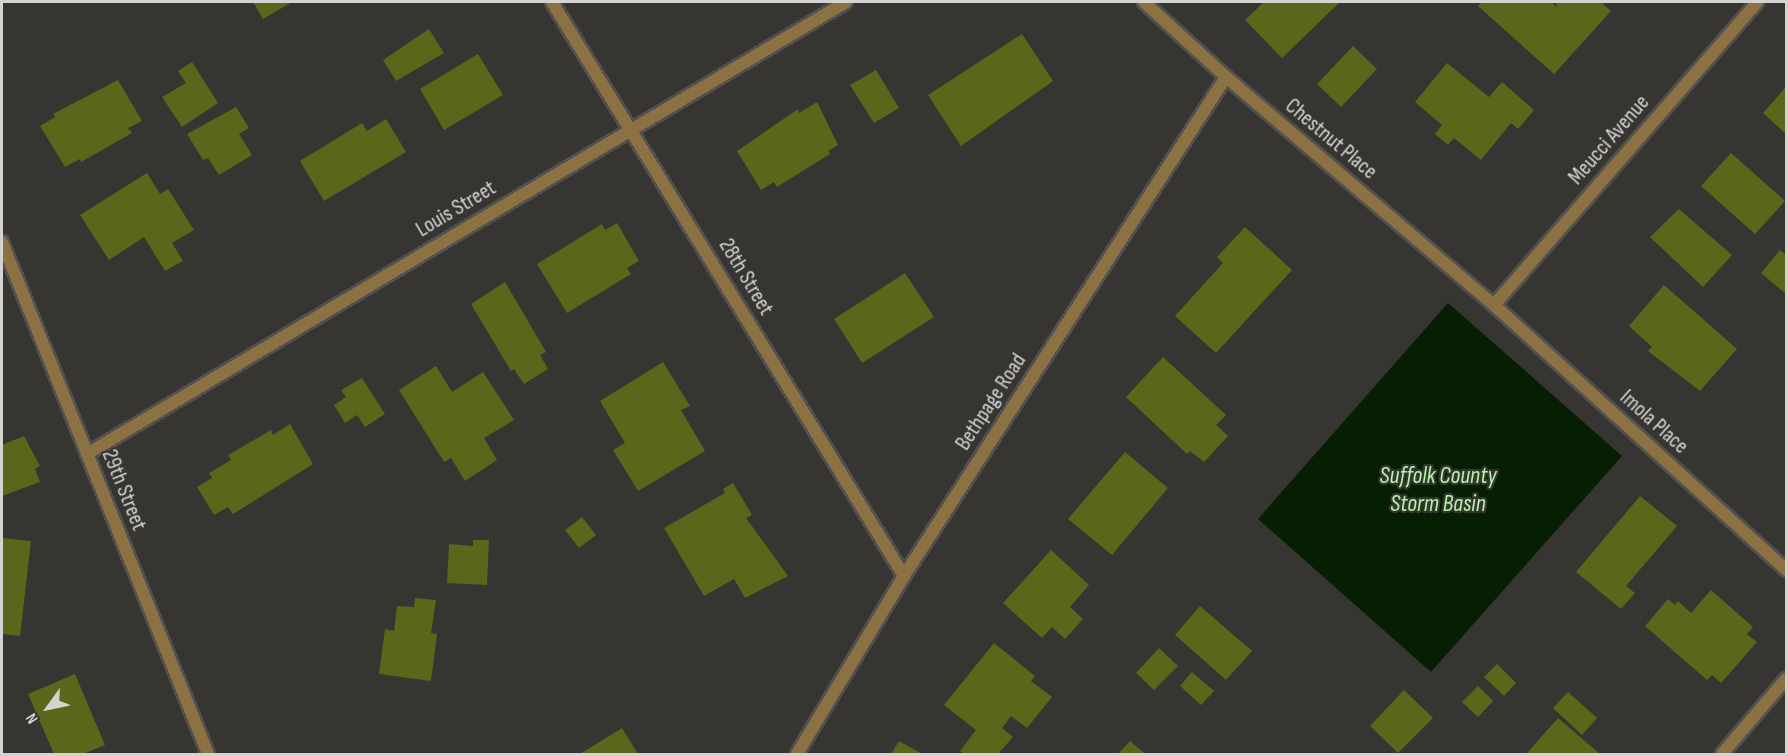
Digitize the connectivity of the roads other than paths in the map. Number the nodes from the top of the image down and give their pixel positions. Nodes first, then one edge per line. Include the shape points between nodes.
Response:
1 (552, 2) edge
2 (846, 2) edge
3 (1144, 2) edge
4 (1756, 2) edge
5 (1226, 77) junction
6 (630, 129) junction
7 (2, 242) edge
8 (1494, 305) junction
9 (87, 454) junction
10 (1786, 570) edge
11 (904, 576) junction
12 (1786, 679) edge
13 (208, 754) edge
14 (796, 754) edge
15 (1722, 754) edge

1 - 6 street, 28th Street
2 - 6 street, Louis Street
3 - 5 street, Chestnut Place
4 - 8 street, Meucci Avenue
5 - 8 street, Chestnut Place
5 - 11 street, Bethpage Road
6 - 9 street, Louis Street
6 - 11 street, 28th Street
7 - 9 street, 29th Street
8 - 10 street, Imola Place
9 - 13 street, 29th Street
11 - 14 street, Bethpage Road
12 - 15 street

